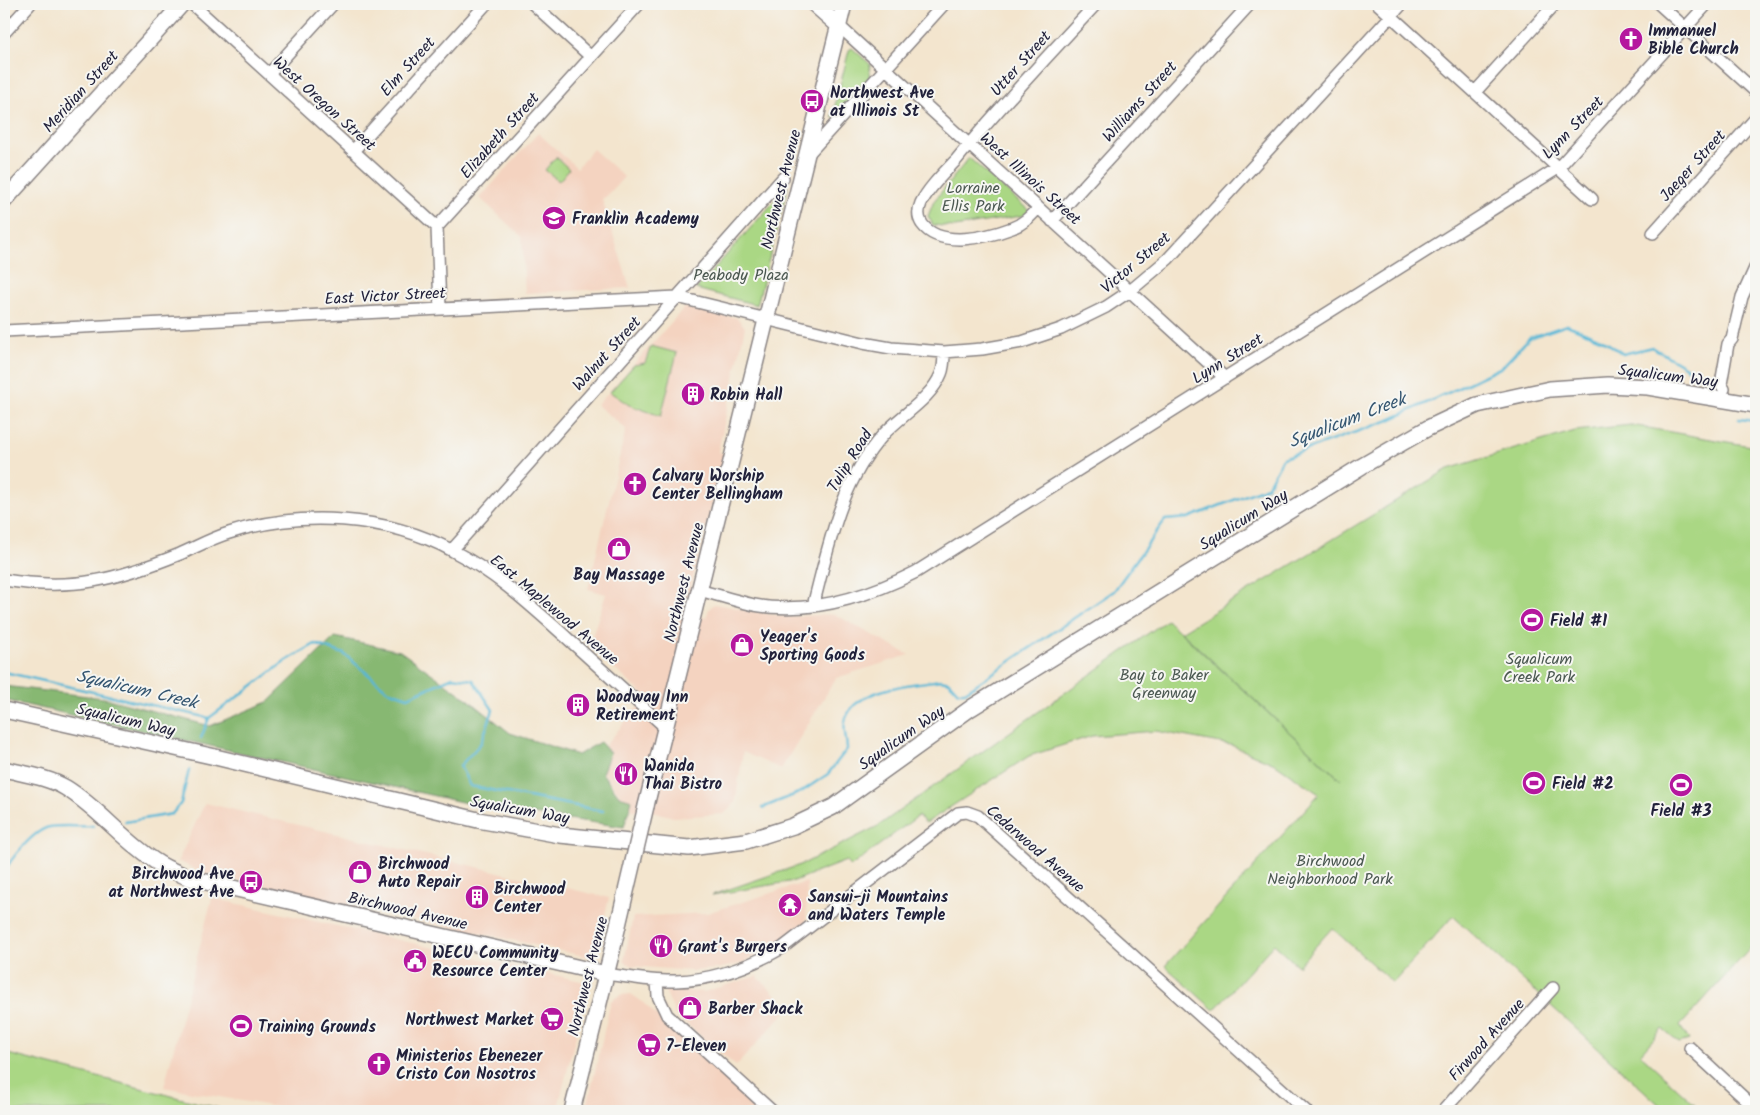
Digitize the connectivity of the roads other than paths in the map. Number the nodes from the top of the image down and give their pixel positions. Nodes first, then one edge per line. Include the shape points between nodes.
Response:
1 (30, 4) edge
2 (182, 4) edge
3 (192, 4) edge
4 (333, 4) edge
5 (486, 4) edge
6 (533, 4) edge
7 (639, 4) edge
8 (814, 4) edge
9 (844, 4) edge
10 (944, 4) edge
11 (1096, 4) edge
12 (1250, 4) edge
13 (1378, 4) edge
14 (1402, 4) edge
15 (1554, 4) edge
16 (1659, 4) edge
17 (1707, 4) edge
18 (1391, 16) junction
19 (838, 26) junction
20 (1685, 28) junction
21 (4, 32) edge
22 (591, 57) junction
23 (885, 69) junction
24 (269, 74) junction
25 (1474, 92) junction
26 (1756, 92) edge
27 (1756, 118) edge
28 (968, 144) junction
29 (353, 151) junction
30 (806, 156) junction
31 (1558, 168) junction
32 (784, 178) dead end
33 (1592, 199) dead end
34 (4, 202) edge
35 (1038, 208) junction
36 (1052, 221) junction
37 (437, 227) junction
38 (1653, 232) dead end
39 (1756, 266) edge
40 (1130, 291) junction
41 (677, 297) junction
42 (440, 308) junction
43 (766, 319) junction
44 (4, 331) edge
45 (944, 352) junction
46 (1225, 378) junction
47 (1723, 394) junction
48 (1756, 405) edge
49 (452, 550) junction
50 (4, 580) edge
51 (699, 590) junction
52 (813, 606) junction
53 (4, 710) edge
54 (665, 727) junction
55 (4, 769) edge
56 (606, 974) junction
57 (657, 980) junction
58 (1553, 988) dead end
59 (1690, 1048) dead end
60 (1756, 1109) edge
61 (572, 1111) edge
62 (772, 1111) edge
63 (1306, 1111) edge
64 (1443, 1111) edge

1 - 21 street
2 - 34 street, Meridian Street
3 - 24 street, West Oregon Street
4 - 24 street
5 - 29 street, Elm Street
6 - 22 street
7 - 22 street, Elizabeth Street
8 - 19 street, West Illinois Street
9 - 19 street, Northwest Avenue
10 - 23 street
11 - 28 street, Utter Street
12 - 36 street, Williams Street
13 - 18 street
14 - 18 street, Victor Street
15 - 25 street
16 - 20 street
17 - 20 street, Lynn Street
18 - 25 street
18 - 40 street, Victor Street via 1179,248
19 - 23 street, West Illinois Street
19 - 30 street, Northwest Avenue
20 - 26 street
20 - 31 street, Lynn Street
22 - 37 street, Elizabeth Street
23 - 28 street, West Illinois Street
23 - 30 street
24 - 29 street, West Oregon Street
25 - 31 street
27 - 38 street, Jaeger Street
28 - 35 street, West Illinois Street
28 - 35 street, Utter Street via 921,204 919,214 924,226 945,238 979,237 1013,228 1026,221
29 - 37 street, West Oregon Street
30 - 43 street, Northwest Avenue
31 - 33 street
31 - 46 street, Lynn Street
32 - 41 street, Walnut Street
35 - 36 street, West Illinois Street
36 - 40 street, West Illinois Street
37 - 42 street
39 - 47 street via 1742,297 1732,339 1735,345 1728,385
40 - 45 street, Victor Street via 1061,329 1022,342
40 - 46 street, West Illinois Street
41 - 42 street, East Victor Street
41 - 43 street, East Victor Street
41 - 49 street, Walnut Street
42 - 44 street, East Victor Street
43 - 45 street, Victor Street via 891,348
43 - 51 street, Northwest Avenue
45 - 52 street, Tulip Road via 944,367 936,382 882,437 848,488 836,516
46 - 52 street, Lynn Street via 916,572 876,590
47 - 48 street, Squalicum Way
47 - 53 street, Squalicum Way via 1608,385 1550,389 1477,406 1428,428 971,708 833,807 793,826 746,841 689,848 560,835 478,820
49 - 50 street, East Maplewood Avenue via 413,534 376,525 331,520 289,521 228,534 104,581 52,585
49 - 54 street, East Maplewood Avenue via 482,568 527,603
51 - 52 street, Lynn Street via 764,606
51 - 54 street, Northwest Avenue
54 - 56 street, Northwest Avenue, bridge
55 - 56 street, Birchwood Avenue via 64,787 159,864 189,878
56 - 57 street, Birchwood Avenue
56 - 61 street, Northwest Avenue
57 - 62 street via 658,996 668,1016
57 - 63 street, Cedarwood Avenue via 691,980 738,970 759,961 782,948 958,813 967,812 978,816
58 - 64 street, Firwood Avenue
59 - 60 street

